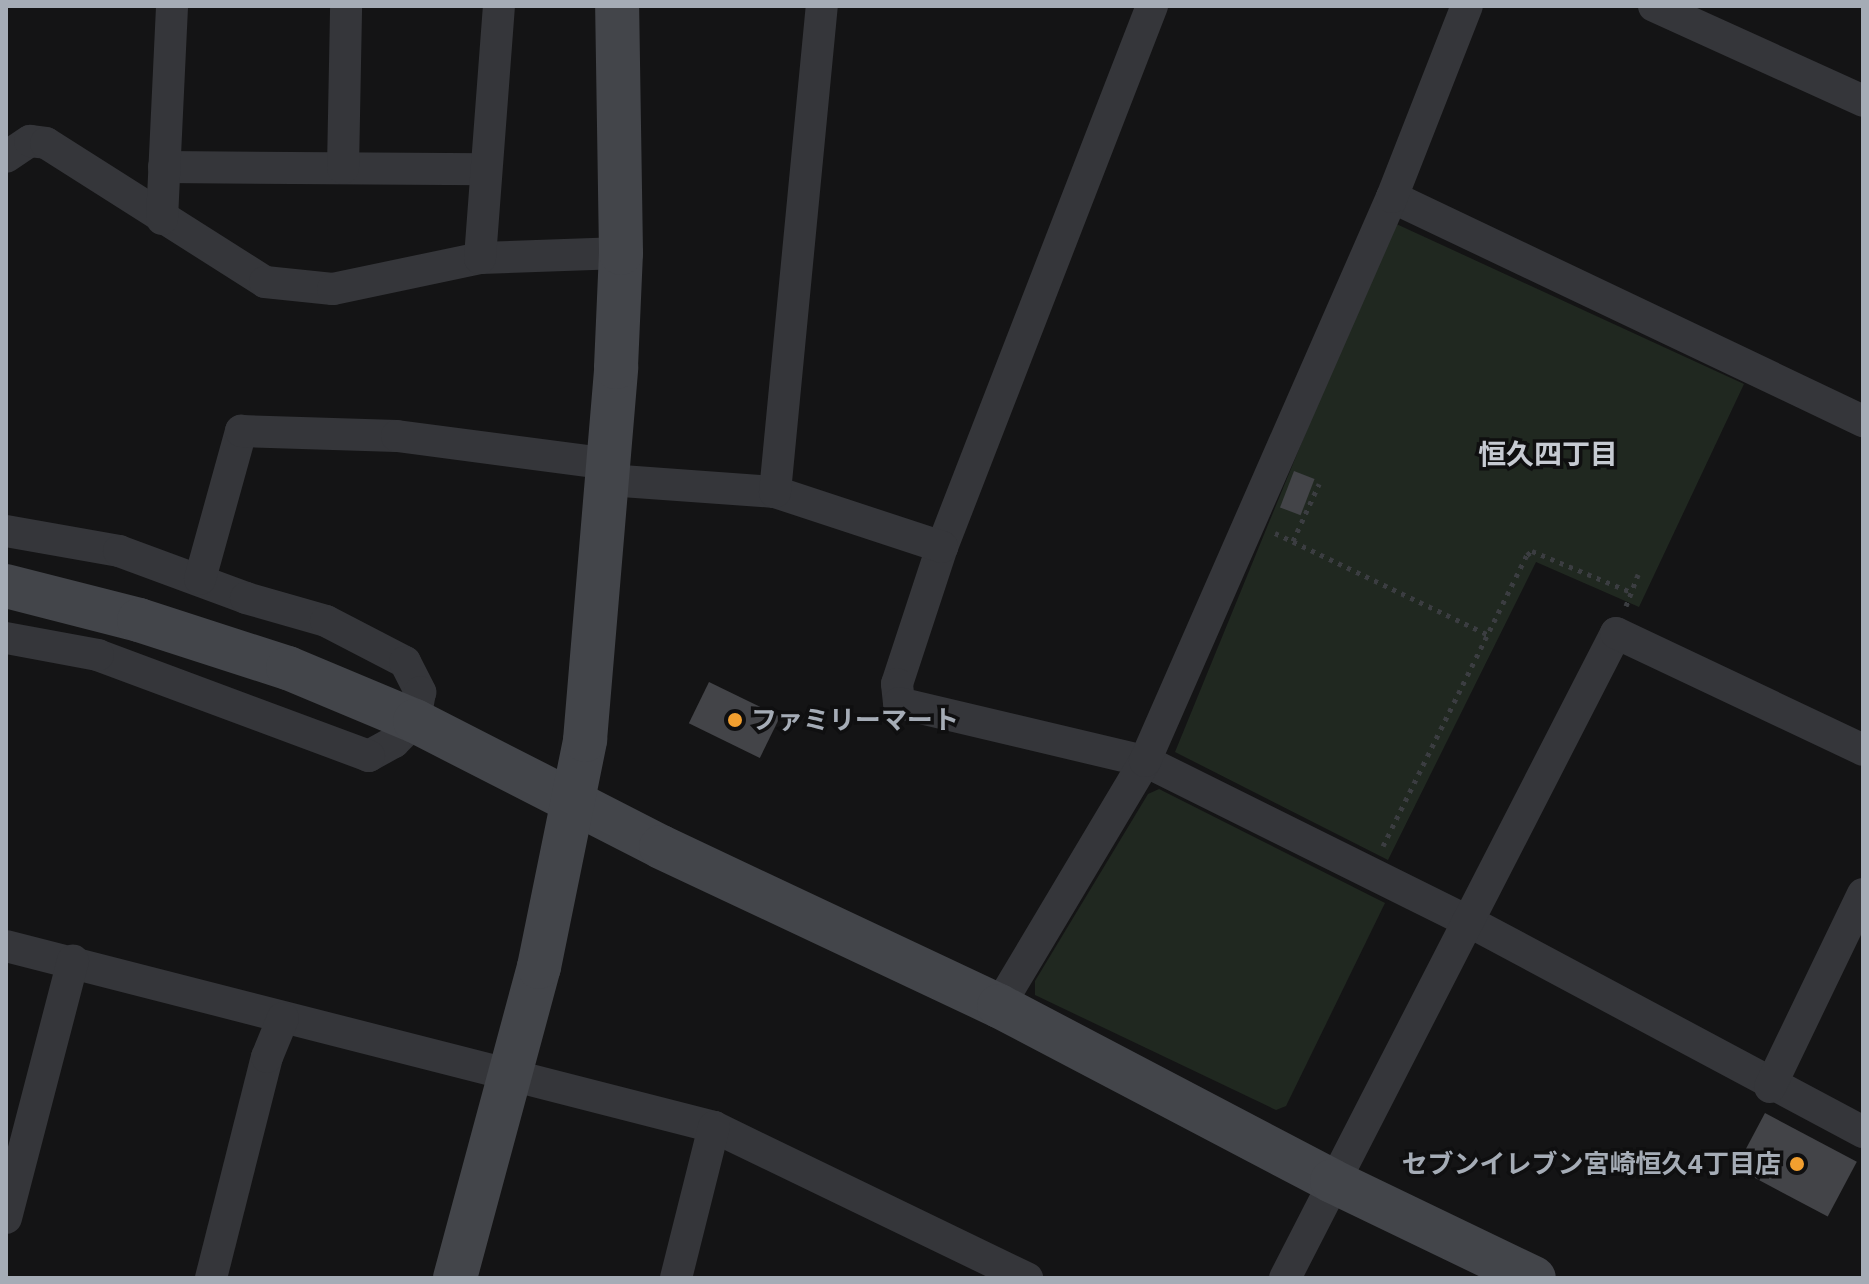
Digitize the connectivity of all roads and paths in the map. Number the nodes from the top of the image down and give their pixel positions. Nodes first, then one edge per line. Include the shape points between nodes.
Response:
1 (172, 6) edge
2 (346, 6) edge
3 (499, 6) edge
4 (617, 6) edge
5 (822, 6) edge
6 (1152, 6) edge
7 (1467, 6) edge
8 (1654, 6) edge
9 (1863, 101) edge
10 (6, 157) edge
11 (164, 167) junction
12 (343, 168) junction
13 (486, 169) junction
14 (1392, 197) junction
15 (162, 219) junction
16 (621, 253) junction
17 (480, 258) junction
18 (1863, 421) edge
19 (609, 472) junction
20 (1319, 484) dead end
21 (775, 492) junction
22 (1249, 520) junction
23 (6, 531) edge
24 (1293, 541) junction
25 (942, 547) junction
26 (200, 579) junction
27 (6, 586) edge
28 (1631, 592) dead end
29 (1487, 634) junction
30 (6, 638) edge
31 (415, 721) junction
32 (1863, 750) edge
33 (1145, 761) junction
34 (575, 802) junction
35 (1370, 873) junction
36 (1863, 894) edge
37 (1468, 921) junction
38 (6, 946) edge
39 (73, 961) junction
40 (999, 1006) junction
41 (283, 1018) junction
42 (513, 1072) junction
43 (1770, 1087) junction
44 (714, 1127) junction
45 (1863, 1132) edge
46 (1332, 1181) junction
47 (6, 1218) edge
48 (968, 1264) edge
49 (211, 1278) edge
50 (455, 1278) edge
51 (676, 1278) edge
52 (1027, 1278) edge
53 (1285, 1278) edge
54 (1534, 1278) edge

1 - 11 street
2 - 12 street
3 - 13 street
4 - 16 street
5 - 21 street
6 - 25 street
7 - 14 street
8 - 9 street
10 - 15 street via 30,141 46,143
11 - 12 street
11 - 15 street
12 - 13 street
13 - 17 street
14 - 18 street
14 - 22 street
15 - 17 street via 265,282 333,289
16 - 17 street
16 - 19 street
19 - 21 street
19 - 26 street via 397,436 241,431
19 - 34 street
20 - 24 path
21 - 25 street
22 - 24 path
22 - 33 street
23 - 26 street via 119,551
24 - 29 path
25 - 33 street via 897,684 899,703
26 - 31 street via 326,621 405,662 420,692
27 - 31 street via 139,620 288,668
28 - 29 path via 1532,551
29 - 35 path
30 - 31 street via 98,655 369,756
31 - 34 street
32 - 37 street via 1616,633
33 - 35 street
33 - 40 street
34 - 40 street
34 - 42 street
35 - 37 street
36 - 43 street
37 - 43 street
37 - 46 street
38 - 39 street
39 - 41 street
39 - 47 street
40 - 46 street
41 - 42 street
41 - 49 street via 267,1057
42 - 44 street
42 - 50 street
43 - 45 street
44 - 48 street
44 - 51 street
46 - 53 street
46 - 54 street
48 - 52 street

